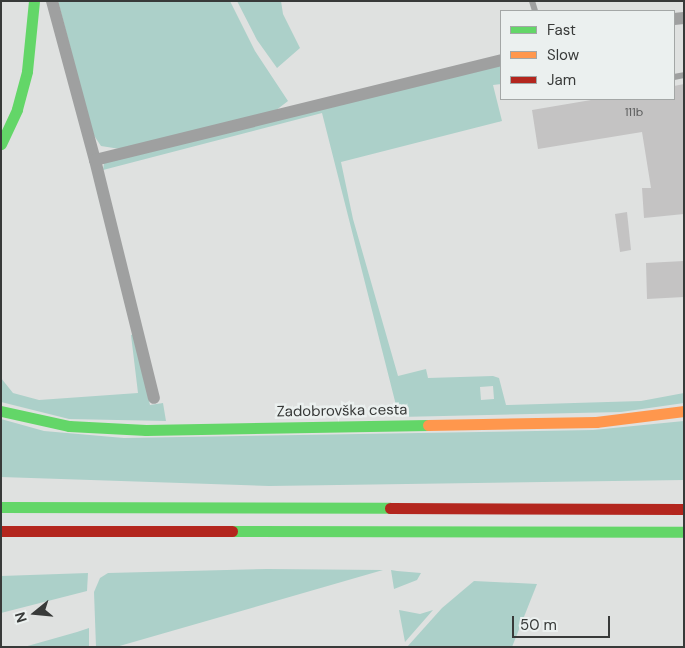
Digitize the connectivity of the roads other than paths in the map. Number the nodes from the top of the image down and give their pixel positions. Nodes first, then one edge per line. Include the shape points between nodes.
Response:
1 (34, 1) edge
2 (52, 1) edge
3 (500, 60) edge
4 (1, 144) edge
5 (95, 160) junction
6 (154, 398) dead end
7 (1, 411) edge
8 (684, 412) edge
9 (1, 507) edge
10 (684, 509) edge
11 (1, 531) edge
12 (85, 532) junction
13 (684, 532) edge
14 (1, 544) edge

1 - 4 main road via 27,71 17,109
2 - 5 street
3 - 5 street
5 - 6 street
7 - 8 main road, Zadobrovška cesta via 68,426 146,430 596,422
9 - 10 main road
11 - 12 main road
12 - 13 main road
12 - 14 main road via 43,543

